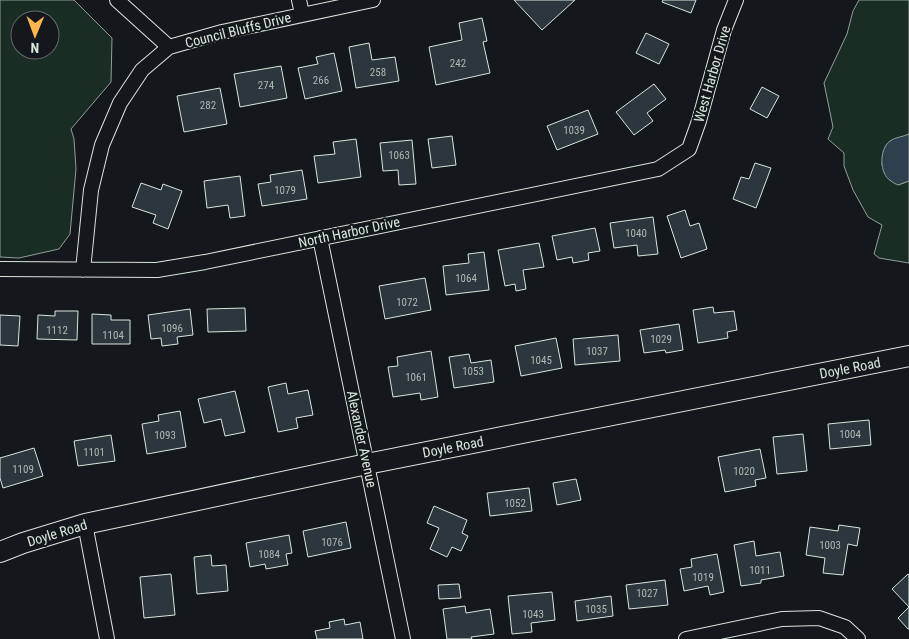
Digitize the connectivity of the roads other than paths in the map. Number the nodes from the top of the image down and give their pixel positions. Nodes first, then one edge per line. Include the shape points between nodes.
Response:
1 (117, 0) edge
2 (300, 0) edge
3 (373, 0) edge
4 (736, 0) edge
5 (302, 14) junction
6 (169, 47) junction
7 (689, 149) joint
8 (320, 238) junction
9 (0, 269) edge
10 (83, 270) junction
11 (909, 356) edge
12 (367, 464) junction
13 (85, 524) junction
14 (0, 552) edge
15 (108, 639) edge
16 (403, 639) edge
17 (686, 639) edge
18 (858, 639) edge

1 - 6 street
2 - 5 street
3 - 5 street, Council Bluffs Drive
4 - 7 street, West Harbor Drive
5 - 6 street, Council Bluffs Drive
6 - 10 street, Council Bluffs Drive via 142,70 131,86 102,145 91,190
7 - 8 street, North Harbor Drive via 658,169
8 - 10 street, North Harbor Drive via 156,270
8 - 12 street, Alexander Avenue
9 - 10 street, North Harbor Drive
11 - 12 main road, Doyle Road
12 - 13 main road, Doyle Road
12 - 16 street, Alexander Avenue
13 - 14 main road, Doyle Road
13 - 15 street
17 - 18 street via 782,619 819,618 844,627

